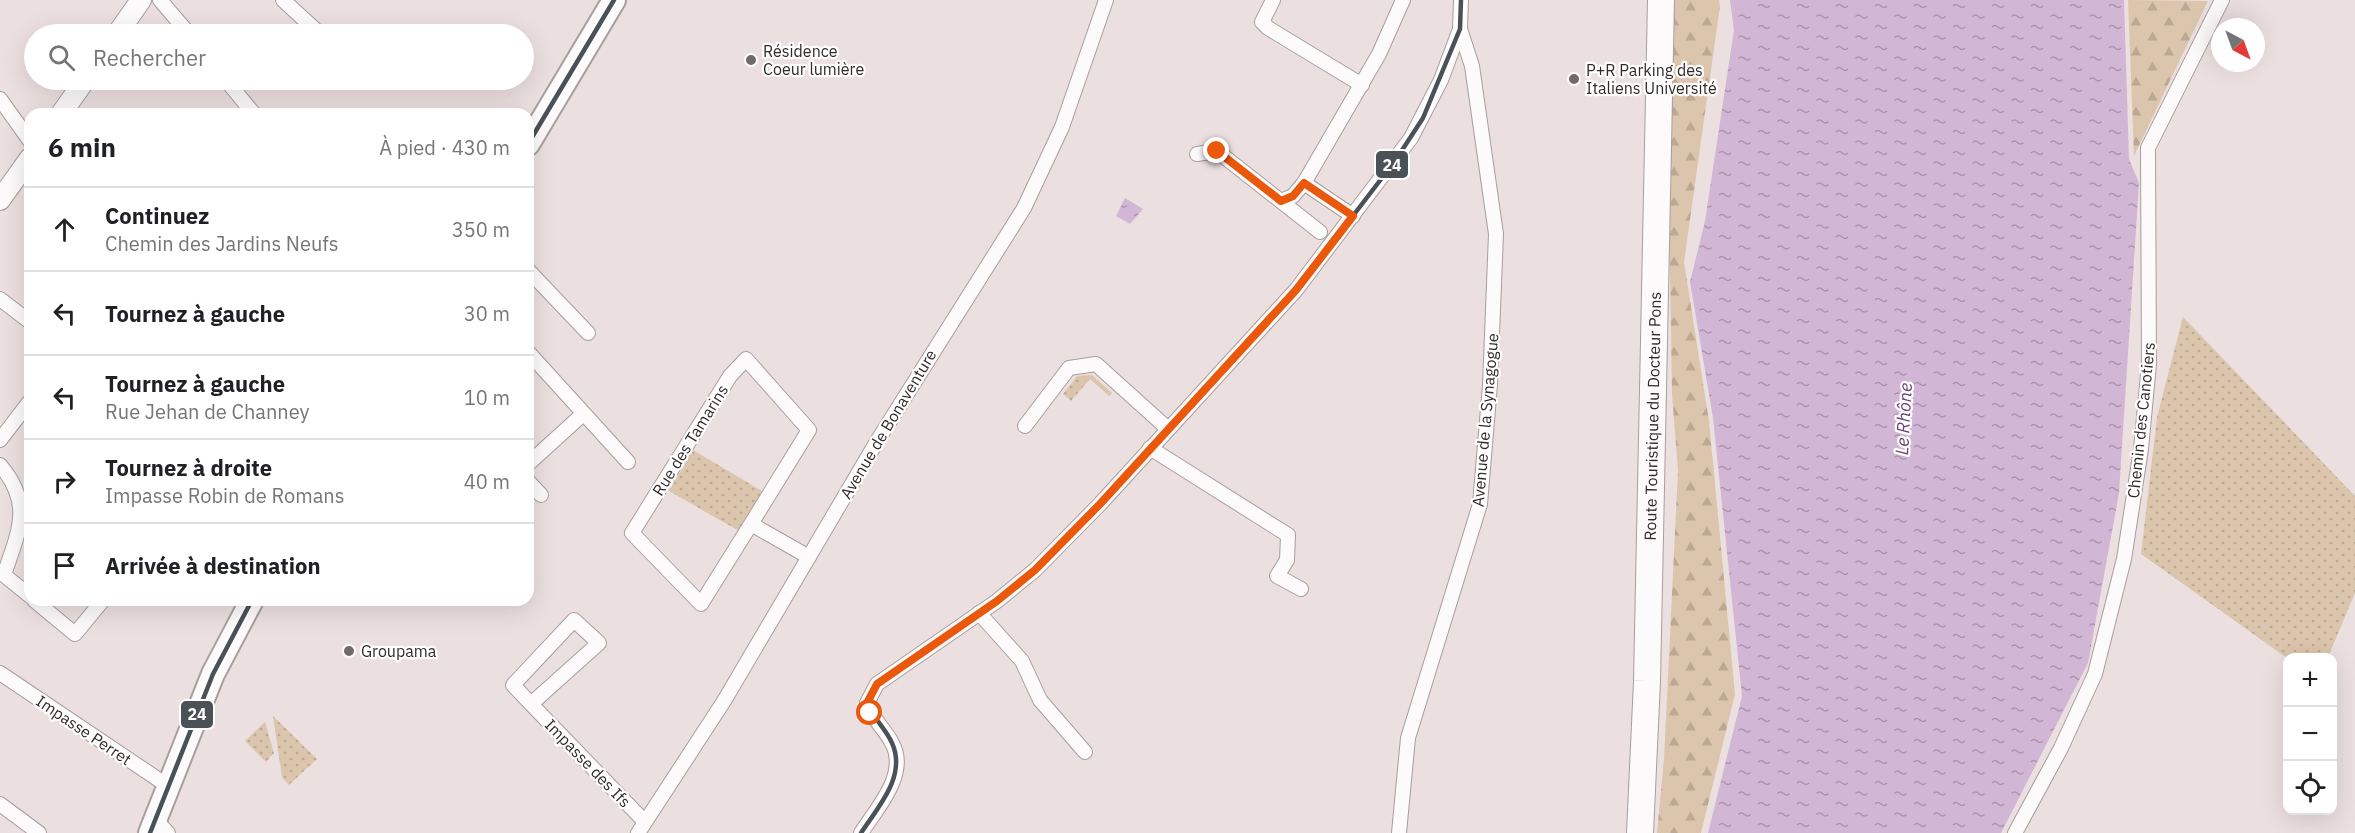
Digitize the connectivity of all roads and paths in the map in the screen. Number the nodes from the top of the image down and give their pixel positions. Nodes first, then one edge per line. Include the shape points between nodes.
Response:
1 (141, 0) edge
2 (160, 0) edge
3 (283, 0) edge
4 (615, 0) edge
5 (1106, 0) edge
6 (1273, 0) edge
7 (1403, 0) edge
8 (1461, 0) edge
9 (1661, 0) edge
10 (2222, 0) edge
11 (124, 24) edge
12 (180, 24) edge
13 (309, 24) edge
14 (1460, 28) junction
15 (1362, 85) junction
16 (78, 90) edge
17 (234, 90) edge
18 (0, 99) edge
19 (66, 108) edge
20 (249, 108) edge
21 (24, 133) edge
22 (534, 134) edge
23 (1197, 154) dead end
24 (24, 166) edge
25 (1304, 183) junction
26 (1, 197) edge
27 (1281, 201) junction
28 (1353, 216) junction
29 (1320, 232) dead end
30 (534, 276) edge
31 (0, 299) edge
32 (24, 317) edge
33 (588, 333) dead end
34 (534, 359) edge
35 (24, 409) edge
36 (583, 414) junction
37 (1025, 426) dead end
38 (1167, 428) junction
39 (0, 440) edge
40 (1150, 447) junction
41 (534, 459) edge
42 (628, 462) dead end
43 (0, 465) edge
44 (534, 487) edge
45 (542, 495) dead end
46 (751, 524) junction
47 (809, 557) junction
48 (1301, 589) dead end
49 (24, 591) edge
50 (41, 606) edge
51 (98, 606) edge
52 (249, 606) edge
53 (980, 613) junction
54 (0, 673) edge
55 (531, 704) junction
56 (1085, 752) dead end
57 (168, 786) junction
58 (0, 804) edge
59 (158, 828) edge
60 (642, 828) edge
61 (39, 833) edge
62 (861, 833) edge
63 (1399, 833) edge
64 (1640, 833) edge
65 (2014, 833) edge

1 - 11 main road
2 - 12 street
3 - 13 street
4 - 22 main road
5 - 47 street, Avenue de Bonaventure via 1062,127 1024,208 906,393
6 - 15 street via 1262,22 1268,28
7 - 15 street
8 - 14 street, Avenue de la Synagogue
9 - 64 highway, Route Touristique du Docteur Pons via 1647,681
10 - 65 street, Chemin des Canotiers via 2148,148 2149,364 2124,559 2095,675 2061,748
14 - 28 street via 1423,118
14 - 63 street, Avenue de la Synagogue via 1472,66 1496,234 1490,385 1480,504 1408,738
15 - 25 street
16 - 19 main road
17 - 20 street
18 - 21 street
23 - 27 street via 1217,151
24 - 26 main road
25 - 27 street via 1293,196
25 - 28 street
27 - 29 street
28 - 38 street via 1296,290
30 - 33 street
31 - 32 street
34 - 36 street
35 - 39 street
36 - 41 street
36 - 42 street
37 - 38 street via 1069,368 1096,364
38 - 40 street
40 - 48 street via 1288,535 1287,560 1277,576
40 - 53 street via 1035,570
43 - 49 street via 17,494 21,517 19,538 4,574
44 - 45 street
46 - 46 street, Rue des Tamarins via 701,604 632,533 730,375 746,359 809,430
46 - 47 street
47 - 60 street, Avenue de Bonaventure via 724,701
50 - 51 street via 75,634
52 - 57 main road via 213,674
53 - 56 street via 1022,661 1040,700
53 - 62 street via 901,665 869,694 870,713 893,744 897,770
54 - 57 street, Impasse Perret
55 - 55 street, Impasse des Ifs via 599,643 574,620 513,685
55 - 60 street, Impasse des Ifs
57 - 59 main road
58 - 61 street

